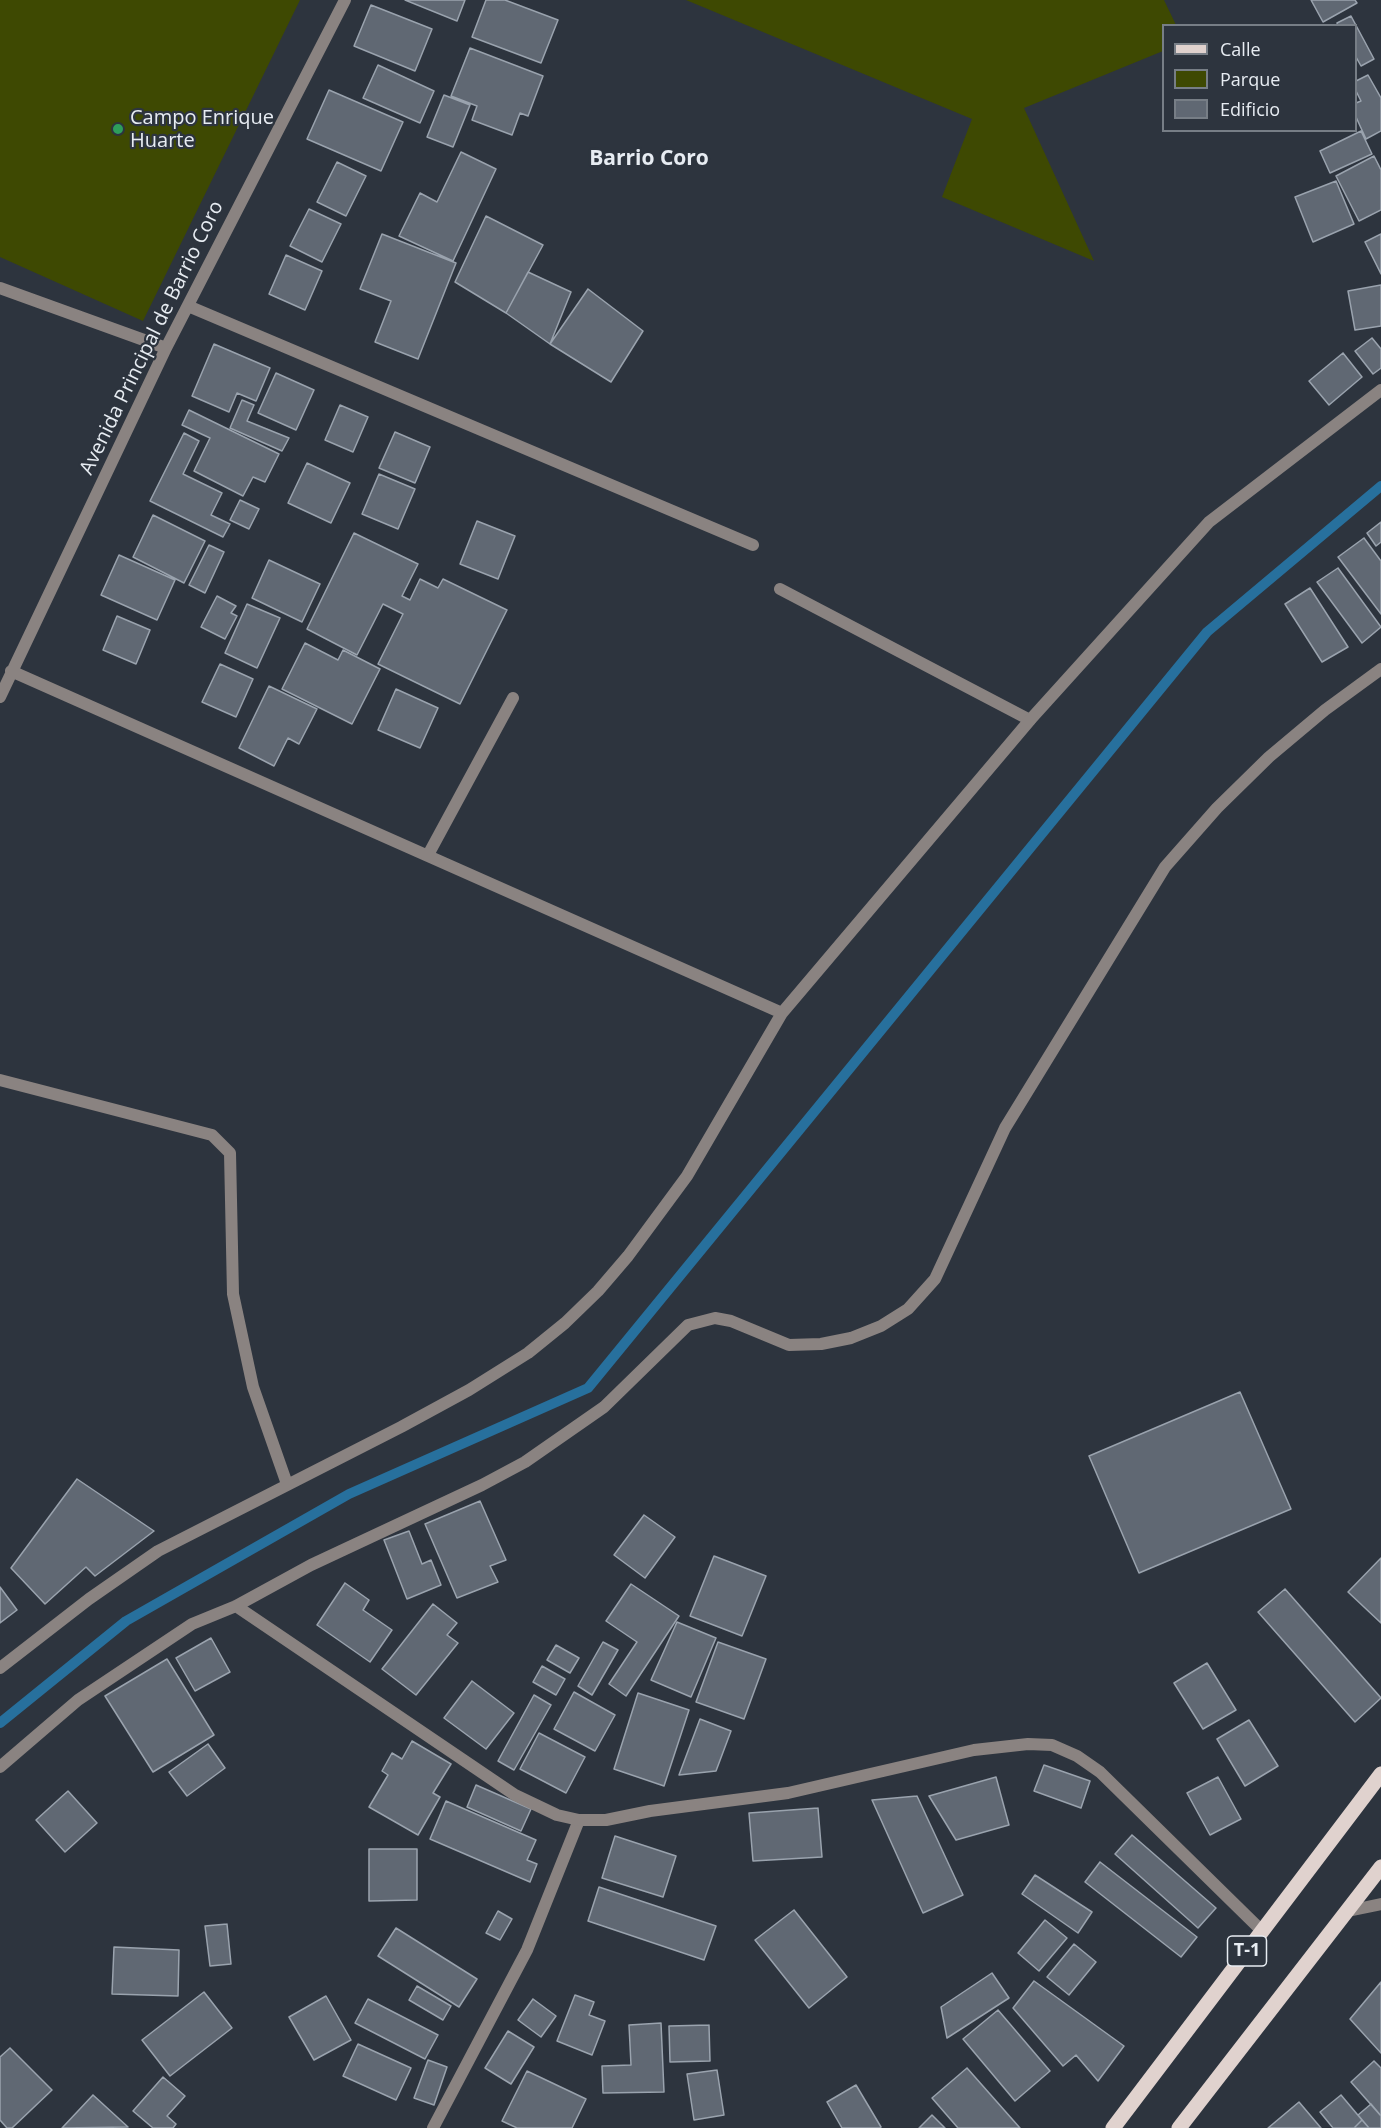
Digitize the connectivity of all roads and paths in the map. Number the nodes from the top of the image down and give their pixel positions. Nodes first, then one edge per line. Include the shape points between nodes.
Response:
1 (345, 0) edge
2 (0, 288) edge
3 (188, 306) junction
4 (166, 348) junction
5 (1381, 390) edge
6 (753, 545) dead end
7 (780, 589) dead end
8 (1381, 669) edge
9 (11, 671) junction
10 (0, 697) edge
11 (513, 698) dead end
12 (1030, 720) junction
13 (428, 855) junction
14 (782, 1013) junction
15 (0, 1080) edge
16 (287, 1484) junction
17 (236, 1606) junction
18 (0, 1668) edge
19 (0, 1767) edge
20 (1381, 1774) edge
21 (579, 1820) junction
22 (1381, 1867) edge
23 (1381, 1904) edge
24 (1348, 1911) junction
25 (1262, 1931) junction
26 (1183, 2126) edge
27 (433, 2128) edge
28 (1113, 2128) edge

1 - 3 street, Avenida Principal de Barrio Coro
2 - 4 street
3 - 4 street, Avenida Principal de Barrio Coro
3 - 6 street
4 - 9 street, Avenida Principal de Barrio Coro
5 - 12 street via 1209,522
7 - 12 street
8 - 17 street via 1324,710 1269,758 1217,808 1166,867 1005,1128 935,1279 908,1309 851,1338 820,1344 789,1345 715,1318 688,1325 604,1407 525,1462 311,1565
9 - 10 street, Avenida Principal de Barrio Coro
9 - 13 street
11 - 13 street
12 - 14 street
13 - 14 street
14 - 16 street via 687,1176 628,1256 565,1323 499,1372 401,1428
15 - 16 street via 212,1135 230,1153 232,1294 253,1387
16 - 18 street via 158,1551
17 - 19 street via 192,1624 136,1659 78,1700
17 - 21 street via 515,1795 557,1815
20 - 25 main road, T-1
21 - 25 street via 606,1820 788,1793 974,1750 1052,1745 1100,1772
21 - 27 street via 527,1950
22 - 24 main road
23 - 24 street
24 - 26 main road
25 - 28 main road, T-1

